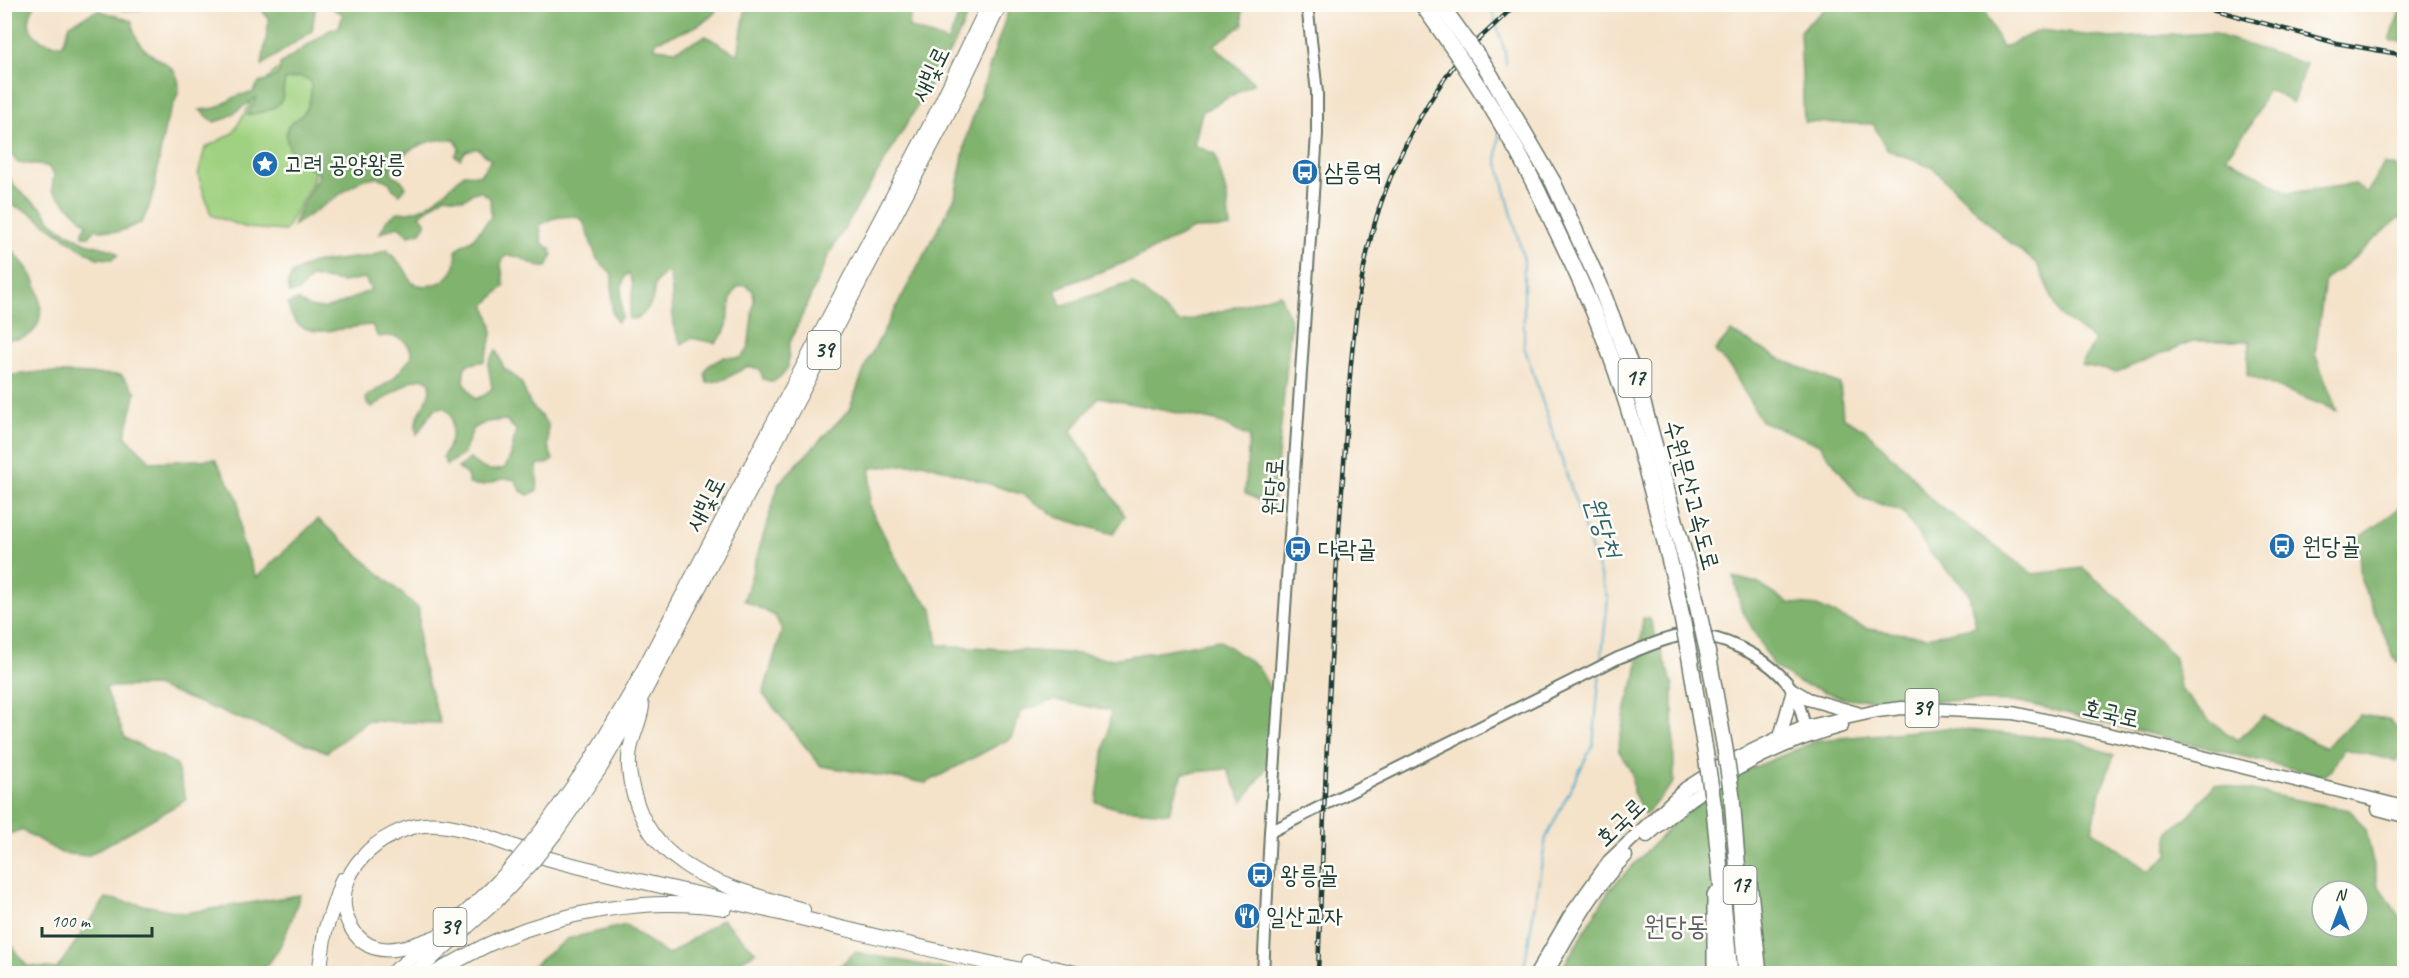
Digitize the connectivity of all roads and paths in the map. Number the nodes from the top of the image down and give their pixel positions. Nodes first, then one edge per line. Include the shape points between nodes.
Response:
1 (989, 4) edge
2 (1000, 4) edge
3 (1307, 4) edge
4 (1422, 4) edge
5 (1440, 4) edge
6 (1793, 690) junction
7 (634, 708) junction
8 (1862, 714) junction
9 (627, 722) junction
10 (1806, 731) junction
11 (1780, 737) junction
12 (2404, 807) edge
13 (2404, 816) edge
14 (1735, 818) junction
15 (1716, 826) junction
16 (1270, 832) junction
17 (523, 863) junction
18 (834, 923) junction
19 (441, 935) junction
20 (316, 974) edge
21 (391, 974) edge
22 (414, 974) edge
23 (434, 974) edge
24 (1039, 974) edge
25 (1080, 974) edge
26 (1263, 974) edge
27 (1536, 974) edge
28 (1546, 974) edge
29 (1715, 974) edge
30 (1730, 974) edge
31 (1746, 974) edge
32 (1759, 974) edge

1 - 7 highway, 새빛로 / 39
2 - 7 highway, 새빛로 / 39 via 937,136
3 - 16 main road, 원당로 via 1317,93 1317,134
4 - 15 highway, 수원문산고속도로 / 17, bridge via 1496,114 1532,178 1610,355 1639,445 1674,582
5 - 14 highway, 수원문산고속도로 / 17, bridge via 1487,69 1553,182 1603,293 1638,385 1692,582
6 - 8 main road via 1808,699
6 - 10 main road
6 - 11 main road
6 - 16 main road via 1753,654 1733,644 1715,638 1679,636 1618,658
7 - 9 highway
7 - 9 highway, 새빛로 / 39
8 - 10 main road, 호국로 / 39
8 - 12 main road, 호국로 / 39 via 1902,708 2013,713
9 - 17 highway, 새빛로 / 39, bridge via 576,784 549,831
9 - 18 highway via 628,761 640,814 652,836 677,861 710,880
10 - 11 main road, 호국로 / 39
10 - 13 main road, 호국로 / 39 via 1905,715 2016,720 2132,745
10 - 28 main road, 호국로 / 39 via 1722,776 1690,798 1616,865
11 - 27 main road, 호국로 / 39 via 1686,788 1609,861 1569,917
14 - 31 highway, 수원문산고속도로 / 17
14 - 32 highway via 1746,859
15 - 29 highway
15 - 30 highway, 수원문산고속도로 / 17
16 - 26 main road, 원당로
17 - 19 highway, 새빛로 / 39
17 - 22 highway, 새빛로 / 39 via 497,900
18 - 19 highway via 549,859 450,827 426,824 382,839 367,852 347,884 347,920 357,937 377,950 403,949
18 - 20 highway via 550,855 475,827 432,819 400,825 370,838 354,858 336,895
18 - 23 highway via 708,906 639,905 585,913 533,927 488,945
18 - 24 highway
18 - 25 highway
19 - 21 highway, 새빛로 / 39

